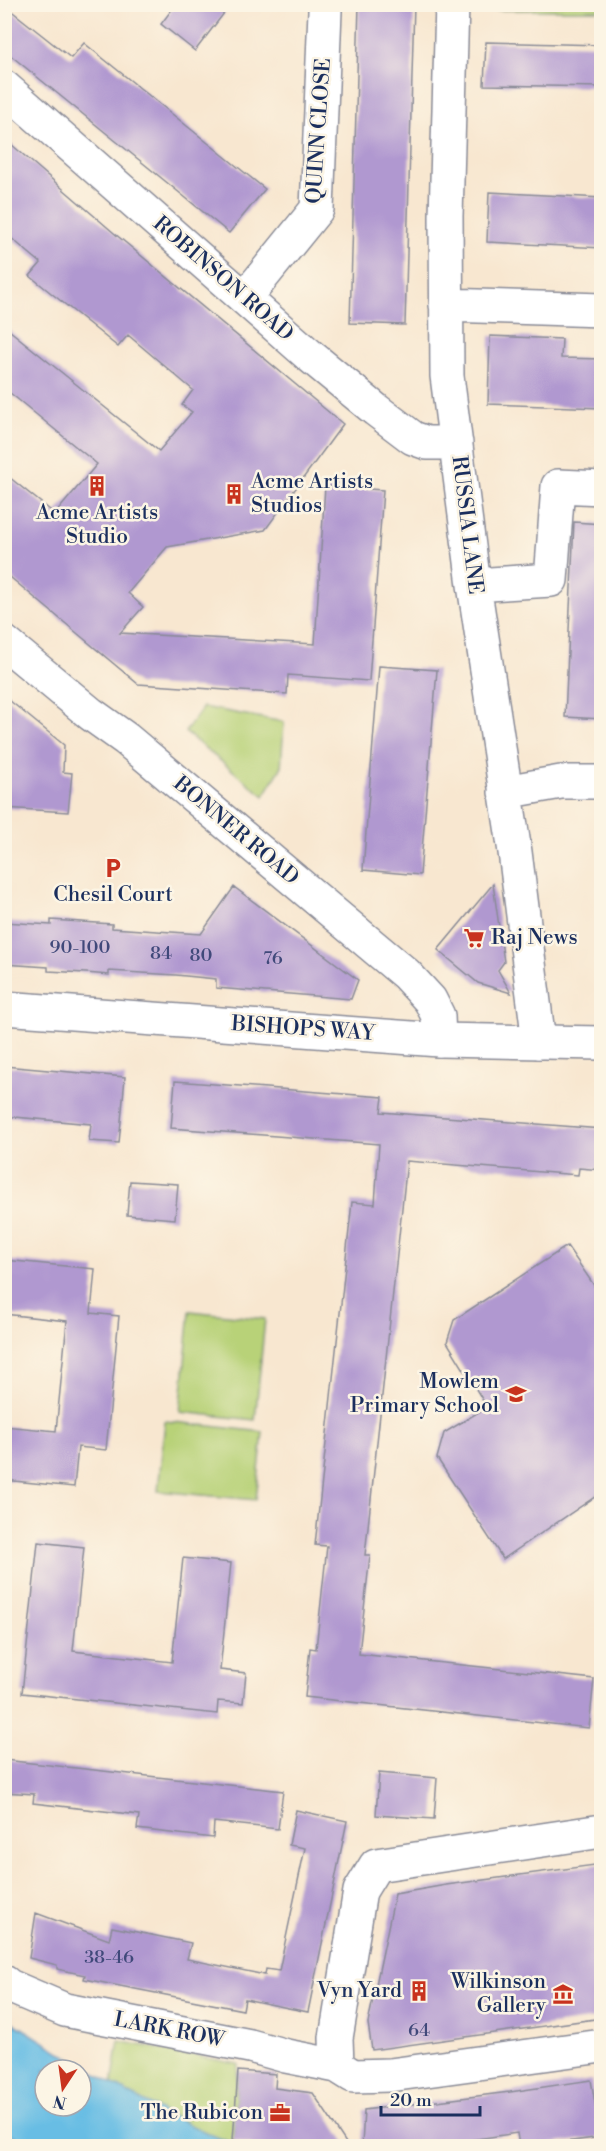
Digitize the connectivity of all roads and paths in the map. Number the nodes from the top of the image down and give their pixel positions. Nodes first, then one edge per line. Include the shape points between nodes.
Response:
1 (452, 4) edge
2 (325, 11) dead end
3 (4, 87) edge
4 (245, 298) junction
5 (446, 305) junction
6 (602, 310) edge
7 (456, 443) junction
8 (602, 488) edge
9 (474, 585) junction
10 (4, 642) edge
11 (602, 782) edge
12 (506, 792) junction
13 (4, 1008) edge
14 (439, 1040) junction
15 (539, 1042) junction
16 (602, 1043) edge
17 (602, 1831) edge
18 (4, 1982) edge
19 (602, 2046) edge
20 (338, 2066) junction

1 - 5 street, RUSSIA LANE
2 - 4 street, QUINN CLOSE via 317,209
3 - 4 street, ROBINSON ROAD
4 - 7 street, ROBINSON ROAD via 413,438 427,443
5 - 6 street
5 - 7 street, RUSSIA LANE via 447,376
7 - 9 street, RUSSIA LANE
8 - 9 street via 558,486 551,580
9 - 12 street, RUSSIA LANE
10 - 14 street, BONNER ROAD via 406,974 430,1000 438,1016
11 - 12 street via 561,782
12 - 15 street, RUSSIA LANE
13 - 14 street, BISHOPS WAY
14 - 15 street, BISHOPS WAY
15 - 16 street, BISHOPS WAY
17 - 20 street via 376,1865 360,1892 336,2038
18 - 20 street, LARK ROW via 65,2010
19 - 20 street, LARK ROW via 390,2075 353,2076

